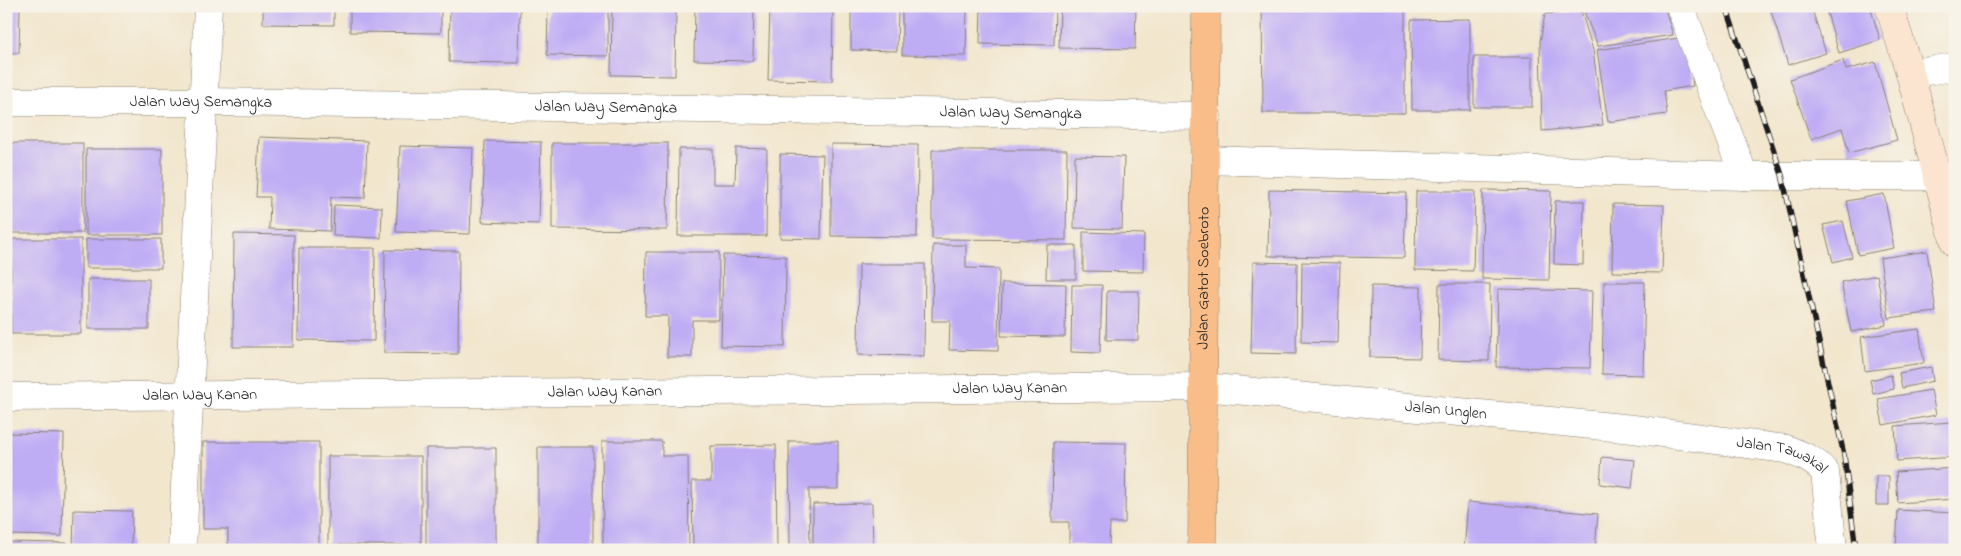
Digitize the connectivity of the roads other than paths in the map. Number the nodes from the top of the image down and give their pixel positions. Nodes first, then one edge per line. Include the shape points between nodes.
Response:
1 (208, 6) edge
2 (1206, 6) edge
3 (1680, 6) edge
4 (1889, 6) edge
5 (1955, 67) edge
6 (1910, 73) junction
7 (6, 102) edge
8 (204, 102) junction
9 (1206, 116) junction
10 (1206, 160) junction
11 (1744, 176) junction
12 (1938, 176) junction
13 (1955, 242) edge
14 (1204, 387) junction
15 (188, 396) junction
16 (6, 397) edge
17 (1687, 436) joint
18 (182, 550) edge
19 (1202, 550) edge
20 (1833, 550) edge

1 - 8 street
2 - 9 main road, Jalan Gatot Soebroto
3 - 11 street
4 - 6 street
5 - 6 street
6 - 12 street
7 - 8 street, Jalan Way Semangka
8 - 9 street, Jalan Way Semangka
8 - 15 street
9 - 10 main road, Jalan Gatot Soebroto
10 - 11 street
10 - 14 main road, Jalan Gatot Soebroto
11 - 12 street
12 - 13 street
14 - 15 street, Jalan Way Kanan
14 - 17 street, Jalan Unglen
14 - 19 main road, Jalan Gatot Soebroto
15 - 16 street, Jalan Way Kanan
15 - 18 street
17 - 20 street, Jalan Tawakal via 1786,449 1817,462 1825,472

